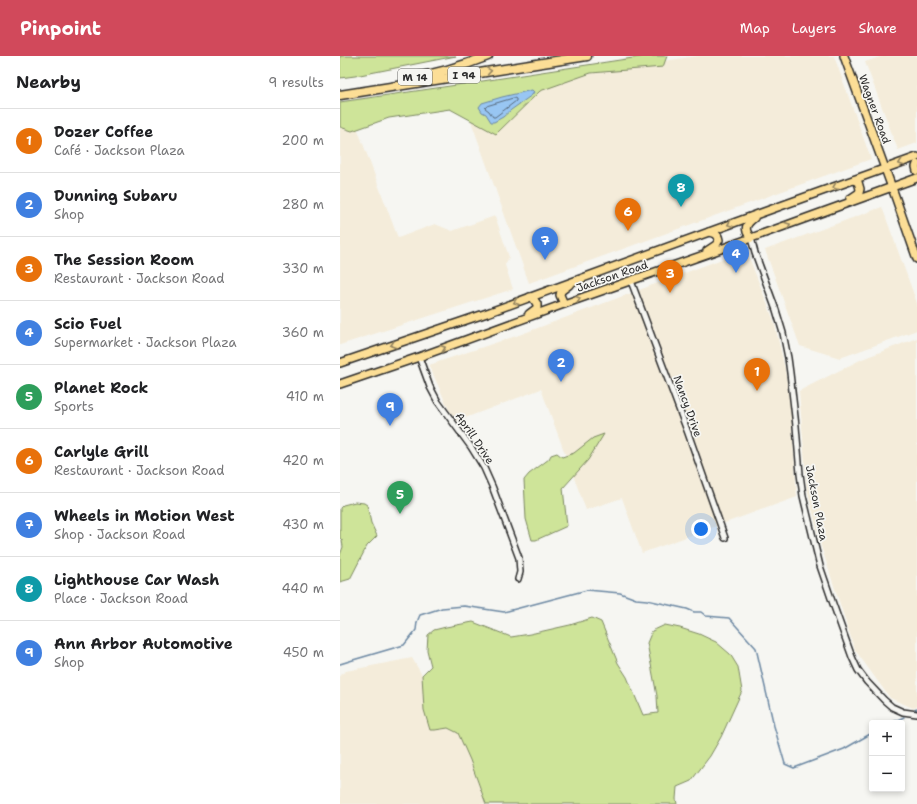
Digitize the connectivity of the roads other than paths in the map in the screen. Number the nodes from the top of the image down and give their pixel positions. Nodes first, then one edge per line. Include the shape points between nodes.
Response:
1 (488, 56) edge
2 (587, 56) edge
3 (844, 56) edge
4 (340, 90) edge
5 (340, 95) edge
6 (917, 157) edge
7 (917, 164) edge
8 (885, 169) junction
9 (917, 171) edge
10 (917, 178) edge
11 (854, 180) junction
12 (892, 188) junction
13 (834, 208) junction
14 (767, 211) junction
15 (709, 232) junction
16 (751, 238) junction
17 (914, 240) edge
18 (697, 258) junction
19 (917, 259) edge
20 (578, 279) junction
21 (631, 281) junction
22 (530, 297) junction
23 (564, 304) junction
24 (518, 321) junction
25 (419, 357) junction
26 (340, 363) edge
27 (340, 384) edge
28 (725, 538) dead end
29 (518, 579) dead end
30 (917, 714) edge

1 - 4 highway, M 14 via 419,77
5 -> 2 highway, I 94
3 - 8 main road, Wagner Road
6 -> 8 main road, Jackson Road
7 - 9 main road
8 - 11 main road, Jackson Road
8 - 12 main road, Wagner Road
10 - 12 main road, Jackson Road
11 - 13 main road via 860,186 859,193
11 -> 14 main road, Jackson Road
12 - 13 main road, Jackson Road
12 - 17 main road, Wagner Road
16 -> 13 main road, Jackson Road
14 -> 15 main road, Jackson Road
14 - 16 main road via 748,223 746,228
15 - 18 main road via 715,233 719,240
15 - 20 main road, Jackson Road
16 - 18 main road, Jackson Road
16 - 30 street, Jackson Plaza via 783,333 803,496 820,566 832,601 852,657 867,682 892,707
17 - 19 main road, Wagner Road
18 - 21 main road, Jackson Road
20 - 22 main road, Jackson Road
20 - 23 main road via 561,291
23 -> 21 main road, Jackson Road
21 - 28 street, Nancy Drive
22 - 24 main road via 536,300 537,308
22 -> 26 main road, Jackson Road
23 - 24 main road, Jackson Road
25 -> 24 main road, Jackson Road
25 - 27 main road, Jackson Road
25 - 29 street, Aprill Drive via 438,402 484,468 519,558

